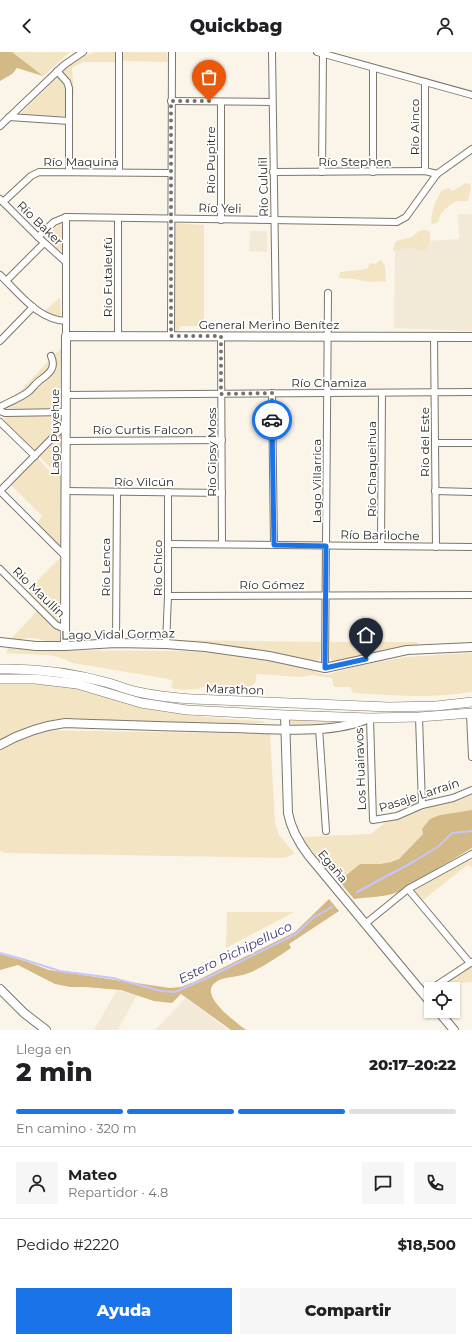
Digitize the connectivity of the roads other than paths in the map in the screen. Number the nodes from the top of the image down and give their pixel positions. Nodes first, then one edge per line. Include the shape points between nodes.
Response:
1 (83, 52) edge
2 (119, 52) edge
3 (172, 52) edge
4 (272, 52) edge
5 (320, 53) edge
6 (373, 68) junction
7 (57, 71) junction
8 (425, 82) junction
9 (472, 95) edge
10 (171, 101) junction
11 (222, 102) junction
12 (272, 102) junction
13 (9, 117) junction
14 (69, 121) junction
15 (0, 126) edge
16 (472, 149) edge
17 (424, 171) junction
18 (69, 172) junction
19 (119, 172) junction
20 (273, 172) junction
21 (322, 172) junction
22 (373, 172) junction
23 (171, 173) junction
24 (437, 174) junction
25 (2, 200) edge
26 (66, 217) junction
27 (118, 218) junction
28 (171, 219) junction
29 (221, 220) junction
30 (274, 220) junction
31 (38, 237) junction
32 (44, 243) junction
33 (66, 262) junction
34 (0, 275) edge
35 (6, 281) junction
36 (328, 293) dead end
37 (33, 307) junction
38 (66, 321) junction
39 (276, 321) dead end
40 (66, 336) junction
41 (118, 336) junction
42 (171, 336) junction
43 (221, 336) junction
44 (328, 336) junction
45 (434, 336) junction
46 (472, 337) edge
47 (0, 341) edge
48 (51, 356) dead end
49 (472, 392) edge
50 (272, 393) junction
51 (328, 393) junction
52 (382, 393) junction
53 (435, 393) junction
54 (221, 394) junction
55 (66, 395) junction
56 (0, 407) edge
57 (3, 412) edge
58 (66, 412) junction
59 (0, 418) edge
60 (0, 422) edge
61 (66, 424) junction
62 (222, 440) junction
63 (66, 441) junction
64 (435, 443) junction
65 (472, 443) edge
66 (34, 456) junction
67 (0, 491) edge
68 (65, 491) junction
69 (435, 491) junction
70 (117, 492) junction
71 (168, 492) junction
72 (472, 492) edge
73 (222, 493) junction
74 (168, 544) junction
75 (222, 544) junction
76 (274, 545) junction
77 (326, 546) junction
78 (382, 546) junction
79 (436, 547) junction
80 (472, 547) edge
81 (65, 556) junction
82 (0, 569) edge
83 (326, 595) junction
84 (472, 595) edge
85 (168, 596) junction
86 (65, 628) junction
87 (0, 642) edge
88 (116, 643) junction
89 (166, 644) junction
90 (65, 646) junction
91 (472, 647) edge
92 (325, 668) junction
93 (0, 669) edge
94 (0, 679) edge
95 (270, 702) junction
96 (472, 702) edge
97 (299, 703) junction
98 (471, 713) edge
99 (285, 716) junction
100 (419, 717) junction
101 (370, 718) junction
102 (319, 728) junction
103 (286, 729) junction
104 (0, 745) edge
105 (472, 757) edge
106 (472, 790) edge
107 (422, 805) junction
108 (373, 820) joint
109 (326, 832) dead end
110 (472, 855) edge
111 (408, 889) junction
112 (365, 924) junction
113 (471, 962) edge
114 (0, 989) edge
115 (423, 994) joint
116 (444, 1018) edge
117 (46, 1030) edge
118 (454, 1030) edge

1 - 7 street
2 - 19 street
3 - 10 street
4 - 12 street, Río Cululil
5 - 6 street
5 - 21 street
6 - 8 street
6 - 22 street
7 - 13 street
7 - 14 street via 69,88
8 - 9 street
8 - 17 street, Río Ainco
10 - 11 street
10 - 23 street
11 - 12 street
11 - 29 street, Río Pupitre
12 - 20 street, Río Cululil
13 - 14 street
13 - 15 street
14 - 18 street
16 - 24 street
17 - 22 street, Río Stephen
17 - 24 street, Río Stephen
18 - 19 street, Río Maquina
18 - 25 street, Río Maquina via 34,173
19 - 23 street, Río Maquina
20 - 21 street, Río Stephen
20 - 30 street, Río Cululil
21 - 22 street, Río Stephen
23 - 28 street
24 - 30 street, Río Yeli via 401,221 393,223
25 - 31 street, Río Baker
26 - 27 street, Río Yeli
26 - 31 street via 54,222
26 - 33 street, Lago Puyehue
27 - 28 street, Río Yeli
27 - 41 street, Río Futaleufú
28 - 29 street, Río Yeli
28 - 42 street
29 - 30 street, Río Yeli
30 - 39 street, Río Cululil
31 - 32 street, Río Baker
32 - 33 street, Río Baker
32 - 35 street
33 - 38 street, Lago Puyehue
34 - 35 street
35 - 37 street
36 - 44 street, Lago Villarrica
37 - 38 street via 50,319
37 - 47 street
38 - 40 street, Lago Puyehue
40 - 41 street, General Merino Benítez
40 - 55 street, Lago Puyehue
41 - 42 street, General Merino Benítez
42 - 43 street, General Merino Benítez
43 - 44 street, General Merino Benítez
43 - 54 street, Río Gipsy Moss
44 - 45 street, General Merino Benítez
44 - 51 street, Lago Villarrica
45 - 46 street, General Merino Benítez
45 - 53 street, Río del Este
48 - 56 street via 54,365 50,373 27,392
49 - 53 street, Río Chamiza
50 - 51 street, Río Chamiza
50 - 54 street, Río Chamiza
50 - 76 street
51 - 52 street, Río Chamiza
51 - 77 street, Lago Villarrica
52 - 53 street, Río Chamiza
52 - 78 street, Río Chaqueihua
53 - 64 street, Río del Este
54 - 55 street, Río Chamiza
54 - 62 street, Río Gipsy Moss
55 - 58 street, Lago Puyehue
57 - 58 street
57 - 59 street
58 - 61 street, Lago Puyehue
60 - 66 street
61 - 63 street, Lago Puyehue
61 - 66 street
62 - 63 street, Río Curtis Falcon
62 - 73 street, Río Gipsy Moss
63 - 68 street, Lago Puyehue
64 - 65 street
64 - 69 street, Río del Este
66 - 67 street
67 - 81 street
68 - 70 street, Río Vilcún
68 - 81 street, Lago Puyehue
69 - 72 street
69 - 79 street, Río del Este
70 - 71 street, Río Vilcún
70 - 88 street, Río Lenca
71 - 73 street, Río Vilcún
71 - 74 street, Río Chico
73 - 75 street, Río Gipsy Moss
74 - 75 street, Río Bariloche
74 - 85 street, Río Chico
75 - 76 street, Río Bariloche
76 - 77 street, Río Bariloche
77 - 78 street, Río Bariloche
77 - 83 street, Lago Villarrica
78 - 79 street, Río Bariloche
79 - 80 street, Río Bariloche
81 - 86 street, Lago Puyehue
82 - 86 street, Rio Maullín via 56,625
83 - 84 street, Río Gómez
83 - 85 street, Río Gómez
83 - 92 street, Lago Villarrica
85 - 89 street, Río Chico
86 - 90 street, Lago Puyehue
87 - 90 street, Lago Vidal Gormaz via 24,646
88 - 89 street, Lago Vidal Gormaz
88 - 90 street, Lago Vidal Gormaz
89 - 92 street, Lago Vidal Gormaz via 242,652
91 - 92 street, Lago Vidal Gormaz via 407,650
93 - 95 main road, Marathon via 70,674 161,696
94 - 99 main road, Marathon via 35,679 77,684 174,709
95 - 97 main road, Marathon
95 - 99 main road
96 - 97 main road, Marathon via 401,707
97 - 99 main road via 293,705
98 - 100 main road, Marathon
98 - 105 street
99 - 101 main road, Marathon
99 - 103 street, Egaña
100 - 101 main road, Marathon
100 - 107 street
101 - 102 street, Marathon via 350,725
101 - 108 street, Los Huairavos
102 - 103 street, Marathon
102 - 109 street
103 - 104 street, Marathon via 65,723 28,731
103 - 112 street, Egaña via 288,813 294,834 303,849
106 - 107 street, Pasaje Larraín via 446,800
107 - 108 street, Pasaje Larraín via 397,816
110 - 111 street
111 - 112 street
111 - 113 street
112 - 115 street, Egaña
113 - 115 street
114 - 117 street
116 - 118 street

